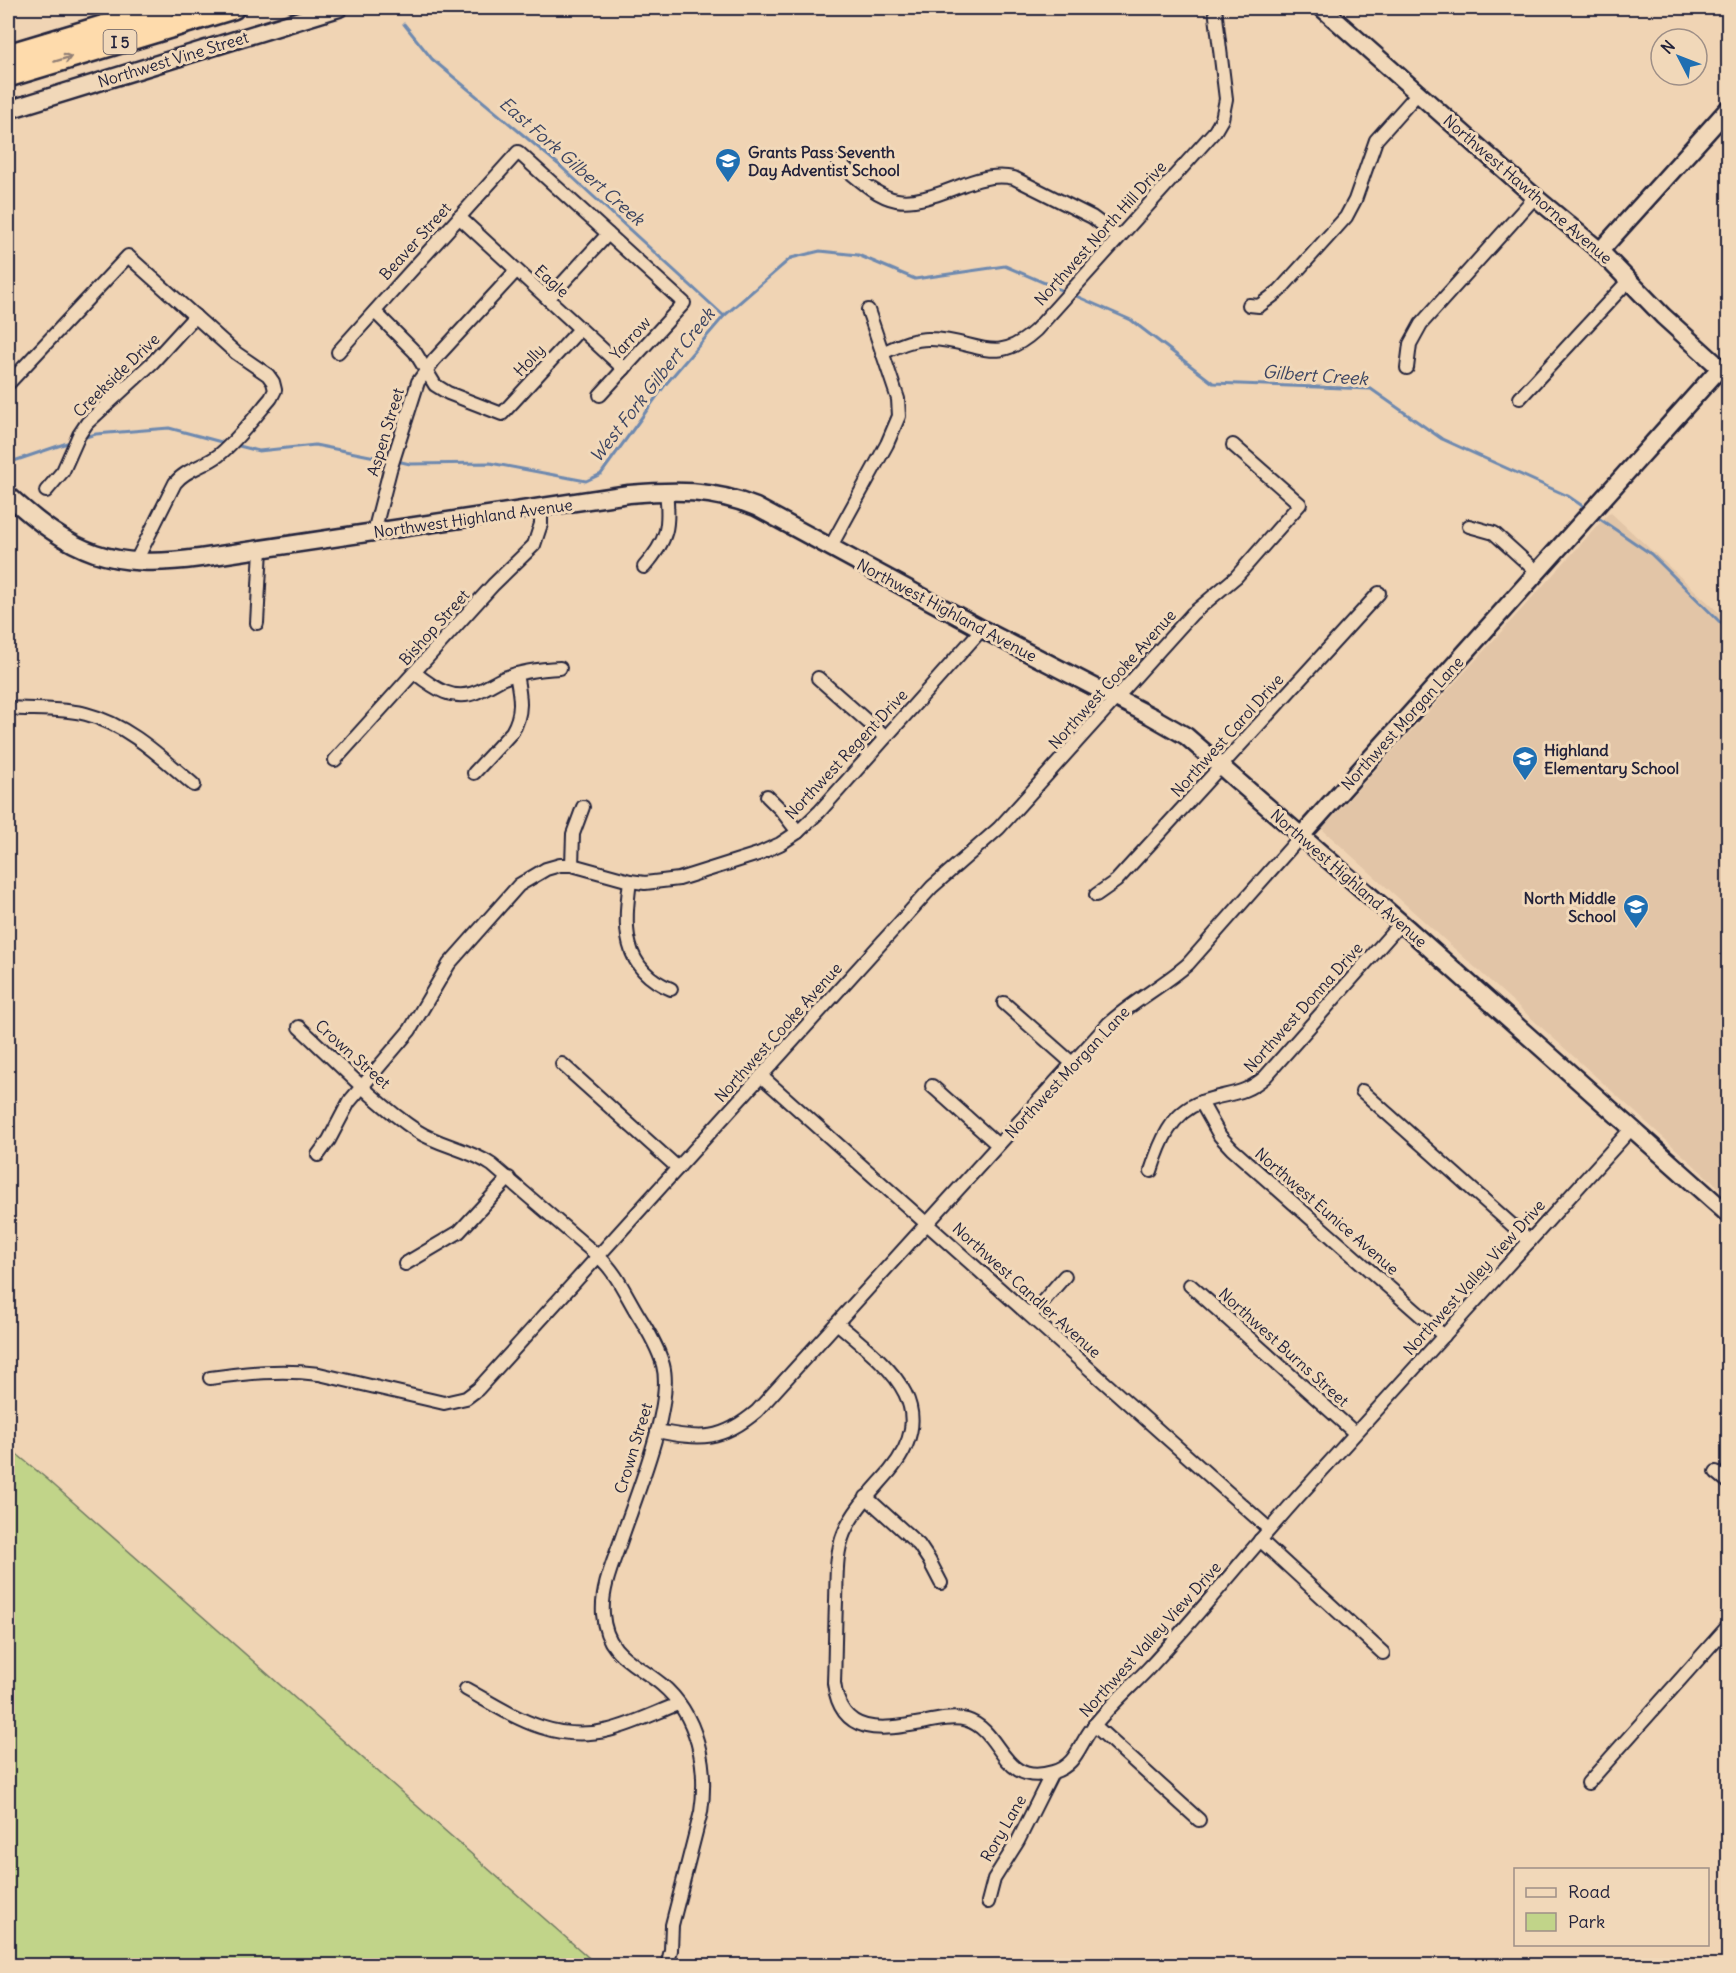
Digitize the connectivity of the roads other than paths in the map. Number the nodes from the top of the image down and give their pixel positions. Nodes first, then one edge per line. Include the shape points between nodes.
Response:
1 (165, 8) edge
2 (233, 8) edge
3 (339, 8) edge
4 (1215, 8) edge
5 (1322, 8) edge
6 (8, 55) edge
7 (8, 76) edge
8 (1418, 93) junction
9 (1728, 109) edge
10 (8, 110) edge
11 (838, 162) dead end
12 (1535, 197) junction
13 (459, 217) junction
14 (608, 234) junction
15 (1119, 237) junction
16 (1600, 251) junction
17 (516, 271) junction
18 (1629, 280) junction
19 (548, 299) junction
20 (1249, 305) dead end
21 (868, 310) dead end
22 (375, 312) junction
23 (195, 316) junction
24 (580, 329) junction
25 (338, 352) dead end
26 (882, 352) junction
27 (1407, 368) dead end
28 (624, 369) junction
29 (426, 371) junction
30 (1724, 372) edge
31 (8, 384) edge
32 (600, 395) dead end
33 (1521, 398) dead end
34 (1233, 445) dead end
35 (46, 491) dead end
36 (666, 491) junction
37 (8, 495) edge
38 (541, 508) junction
39 (1469, 526) dead end
40 (374, 532) junction
41 (831, 546) junction
42 (261, 549) junction
43 (135, 563) junction
44 (644, 567) dead end
45 (1537, 572) junction
46 (1379, 592) dead end
47 (257, 622) dead end
48 (982, 630) junction
49 (560, 668) dead end
50 (415, 673) junction
51 (516, 674) junction
52 (818, 678) dead end
53 (1115, 699) junction
54 (8, 708) edge
55 (885, 737) junction
56 (335, 760) dead end
57 (1221, 765) junction
58 (474, 773) dead end
59 (194, 786) dead end
60 (767, 796) dead end
61 (583, 807) dead end
62 (798, 832) junction
63 (1301, 836) junction
64 (572, 865) junction
65 (630, 881) junction
66 (1096, 895) dead end
67 (1401, 923) junction
68 (671, 989) dead end
69 (1004, 1003) dead end
70 (299, 1027) dead end
71 (1072, 1063) junction
72 (562, 1064) dead end
73 (761, 1076) junction
74 (362, 1085) junction
75 (932, 1086) dead end
76 (1362, 1091) dead end
77 (1201, 1102) junction
78 (1631, 1129) junction
79 (998, 1145) junction
80 (318, 1155) dead end
81 (678, 1168) junction
82 (1151, 1171) dead end
83 (509, 1178) junction
84 (1728, 1214) edge
85 (928, 1224) junction
86 (1530, 1240) junction
87 (599, 1257) junction
88 (405, 1264) dead end
89 (1065, 1276) dead end
90 (1190, 1285) dead end
91 (1031, 1315) junction
92 (838, 1324) junction
93 (1444, 1336) junction
94 (210, 1378) dead end
95 (657, 1431) junction
96 (1355, 1433) junction
97 (1716, 1472) dead end
98 (1728, 1482) edge
99 (866, 1497) junction
100 (1269, 1529) junction
101 (1260, 1540) junction
102 (941, 1583) dead end
103 (1728, 1626) edge
104 (1383, 1653) dead end
105 (466, 1689) dead end
106 (678, 1704) junction
107 (1094, 1725) junction
108 (1052, 1773) junction
109 (1588, 1783) dead end
110 (1199, 1820) dead end
111 (988, 1902) dead end
112 (667, 1965) edge

1 - 6 highway, I 5
7 -> 2 highway, I 5
3 - 10 main road, Northwest Vine Street
4 - 15 street, Northwest North Hill Drive via 1226,99 1222,119
5 - 8 main road, Northwest Hawthorne Avenue
8 - 12 main road, Northwest Hawthorne Avenue
8 - 20 street via 1376,140 1346,217 1279,291 1259,306
9 - 16 main road
11 - 15 street via 866,186 892,200 917,201 976,180 1014,178 1092,217
12 - 16 main road, Northwest Hawthorne Avenue
12 - 27 street via 1421,324 1410,344
13 - 14 street, Beaver Street via 518,152
13 - 17 street, Eagle
13 - 22 street, Beaver Street
14 - 19 street
14 - 28 street, Yarrow via 684,303
15 - 26 street, Northwest North Hill Drive via 1042,323 1016,346 991,351 922,339
16 - 18 main road, Northwest Hawthorne Avenue
17 - 19 street, Eagle
17 - 29 street, Aspen Street
18 - 30 main road, Northwest Hawthorne Avenue
18 - 33 street
19 - 24 street, Eagle
21 - 26 street
22 - 25 street, Beaver Street
22 - 29 street via 416,352
23 - 31 street via 128,256
23 - 35 street, Creekside Drive via 168,348 87,423 63,471
23 - 43 street via 236,353 268,375 275,390 219,454 180,476
24 - 28 street, Eagle
24 - 29 street, Holly via 502,414 440,389
26 - 41 street via 899,416
28 - 32 street, Yarrow
29 - 40 street, Aspen Street via 412,398
30 - 45 main road, Northwest Morgan Lane
34 - 53 street, Northwest Cooke Avenue via 1300,504 1236,577 1192,614
36 - 38 main road, Northwest Highland Avenue
36 - 41 main road, Northwest Highland Avenue via 710,493 743,501
36 - 44 street via 666,534
37 - 43 main road, Northwest Highland Avenue via 70,544
38 - 40 main road, Northwest Highland Avenue
38 - 50 street, Bishop Street via 534,545 512,564
39 - 45 street via 1494,533
40 - 42 main road, Northwest Highland Avenue
41 - 48 main road, Northwest Highland Avenue
42 - 43 main road, Northwest Highland Avenue via 175,562
42 - 47 street
45 - 63 main road, Northwest Morgan Lane
46 - 57 street, Northwest Carol Drive
48 - 53 main road, Northwest Highland Avenue
48 - 55 street, Northwest Regent Drive
49 - 51 street
50 - 51 street via 438,691 458,695 478,692
50 - 56 street, Bishop Street
51 - 58 street via 522,703 517,724
52 - 55 street
53 - 57 main road, Northwest Highland Avenue via 1177,731
53 - 73 street, Northwest Cooke Avenue via 999,828 932,887
54 - 59 street via 70,711 104,720 144,743
55 - 62 street, Northwest Regent Drive
57 - 63 main road, Northwest Highland Avenue
57 - 66 street, Northwest Carol Drive via 1116,881
60 - 62 street
61 - 64 street via 573,834
62 - 65 street, Northwest Regent Drive via 765,851 722,866 662,882
63 - 67 main road, Northwest Highland Avenue
63 - 71 street, Northwest Morgan Lane via 1188,964 1118,1015
64 - 65 street, Northwest Regent Drive
64 - 74 street, Northwest Regent Drive via 560,865 533,876 503,901 449,964 410,1030
65 - 68 street via 625,922 630,947 643,971
67 - 77 street, Northwest Donna Drive via 1265,1077 1240,1093
67 - 78 main road, Northwest Highland Avenue
69 - 71 street
70 - 74 street, Crown Street
71 - 79 street, Northwest Morgan Lane
72 - 81 street
73 - 81 street, Northwest Cooke Avenue
73 - 85 street, Northwest Candler Avenue
74 - 80 street, Northwest Regent Drive
74 - 83 street, Crown Street via 431,1139 479,1156
75 - 79 street
76 - 86 street
77 - 82 street, Northwest Donna Drive via 1168,1129
77 - 93 street, Northwest Eunice Avenue via 1232,1149
78 - 84 main road, Northwest Highland Avenue
78 - 86 street, Northwest Valley View Drive
79 - 85 street, Northwest Morgan Lane
81 - 87 street, Northwest Cooke Avenue
83 - 87 street, Crown Street
83 - 88 street via 459,1232
85 - 91 street, Northwest Candler Avenue
85 - 92 street, Northwest Morgan Lane
86 - 93 street, Northwest Valley View Drive
87 - 94 street, Northwest Cooke Avenue via 466,1398 444,1403 336,1377 279,1370
87 - 95 street, Crown Street via 618,1280 664,1366 664,1404
89 - 91 street
90 - 96 street, Northwest Burns Street
91 - 100 street, Northwest Candler Avenue
92 - 95 street, Northwest Morgan Lane via 757,1411 734,1428 703,1437
92 - 99 street via 895,1376 910,1405 910,1435 905,1449
93 - 96 street, Northwest Valley View Drive
95 - 106 street, Crown Street via 608,1580 603,1617 615,1649 661,1684
96 - 100 street, Northwest Valley View Drive
97 - 98 street
99 - 102 street via 919,1545
99 - 108 street via 838,1551 834,1683 842,1709 850,1718 872,1728 964,1719 980,1726 1013,1766 1032,1774
100 - 101 street, Northwest Valley View Drive
101 - 104 street
101 - 107 street, Northwest Valley View Drive via 1187,1626
103 - 109 street
105 - 106 street via 534,1725 560,1733 610,1730
106 - 112 street, Crown Street via 698,1743 704,1795 672,1925
107 - 108 street, Northwest Valley View Drive via 1074,1759
107 - 110 street
108 - 111 street, Rory Lane via 994,1879

